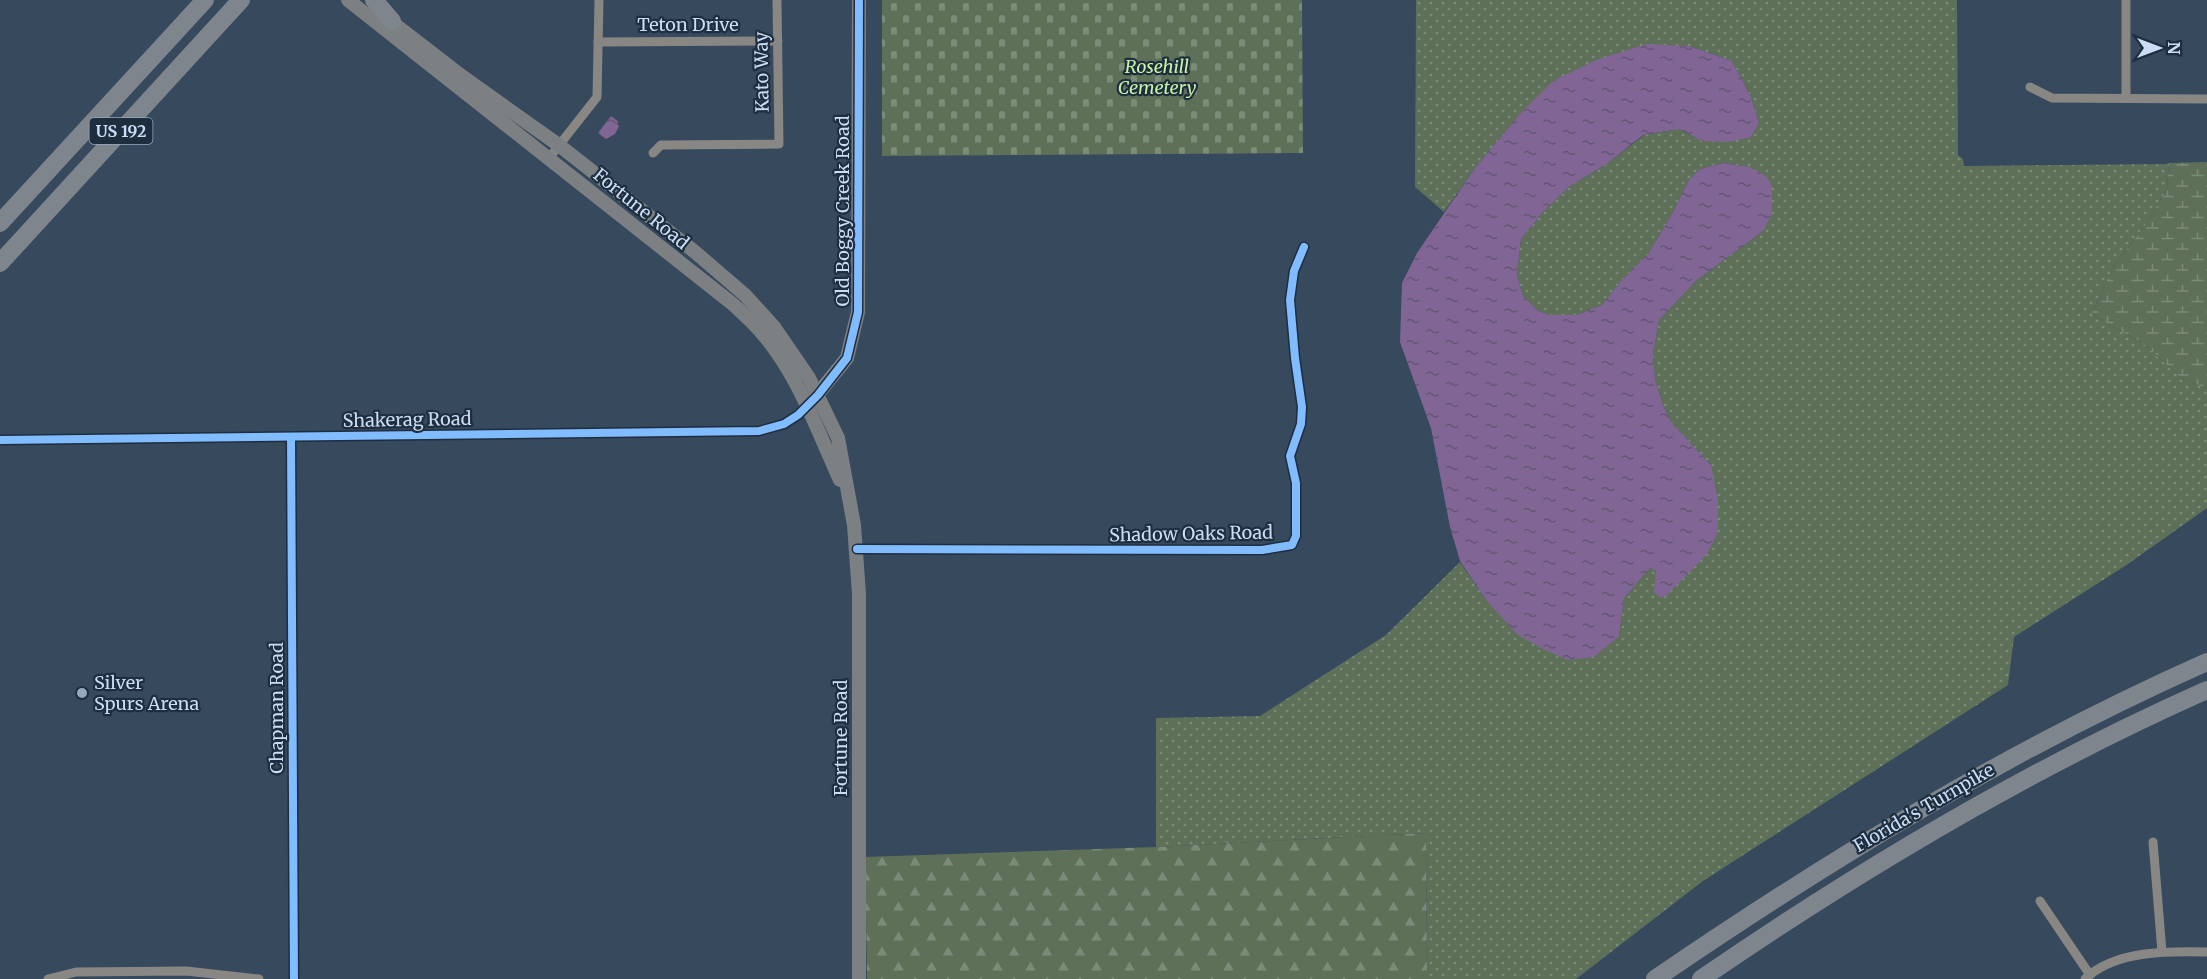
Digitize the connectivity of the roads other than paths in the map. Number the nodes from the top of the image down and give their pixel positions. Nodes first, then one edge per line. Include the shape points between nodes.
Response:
1 (205, 0) edge
2 (241, 0) edge
3 (348, 0) edge
4 (366, 0) edge
5 (374, 0) edge
6 (599, 0) edge
7 (777, 0) edge
8 (859, 0) edge
9 (2126, 0) edge
10 (392, 21) junction
11 (778, 41) junction
12 (598, 42) junction
13 (2030, 87) dead end
14 (2126, 98) junction
15 (2207, 99) edge
16 (560, 146) junction
17 (652, 153) dead end
18 (549, 158) junction
19 (0, 223) edge
20 (1304, 247) dead end
21 (0, 262) edge
22 (818, 395) junction
23 (807, 408) junction
24 (291, 436) junction
25 (0, 440) edge
26 (849, 498) junction
27 (857, 549) junction
28 (2207, 662) edge
29 (2207, 690) edge
30 (2153, 842) dead end
31 (2040, 901) dead end
32 (2163, 952) junction
33 (2207, 952) edge
34 (2088, 977) edge
35 (48, 979) edge
36 (259, 979) edge
37 (294, 979) edge
38 (859, 979) edge
39 (1655, 979) edge
40 (1701, 979) edge

1 - 19 highway, US 192
2 - 21 highway, US 192
3 - 18 main road, Fortune Road
4 - 10 main road, Fortune Road
5 - 10 highway
6 - 12 street
7 - 11 street, Kato Way
8 - 22 main road, Old Boggy Creek Road via 858,312 847,358
9 - 14 street
10 - 16 main road, Fortune Road
11 - 12 street, Teton Drive
11 - 17 street, Kato Way via 779,144 661,145
12 - 16 street via 597,97
13 - 14 street via 2052,98
14 - 15 street
16 - 18 street
16 - 22 main road, Fortune Road via 745,295 774,327
18 - 23 main road, Fortune Road via 734,305 762,333
20 - 27 street, Shadow Oaks Road via 1294,270 1290,300 1302,408 1290,456 1296,483 1296,536 1292,545 1252,550
22 - 23 main road, Old Boggy Creek Road
22 - 26 main road, Fortune Road via 838,438
23 - 24 street, Shakerag Road via 784,424 759,431
23 - 26 main road, Fortune Road
24 - 25 street, Shakerag Road
24 - 37 street, Chapman Road
26 - 27 main road, Fortune Road
27 - 38 main road, Fortune Road
28 - 39 highway, Florida's Turnpike via 2068,729 1897,822
29 - 40 highway, Florida's Turnpike via 2079,752 1910,844
30 - 32 street
31 - 34 street
32 - 33 street
32 - 34 street via 2124,959
35 - 36 street via 76,972 186,971

